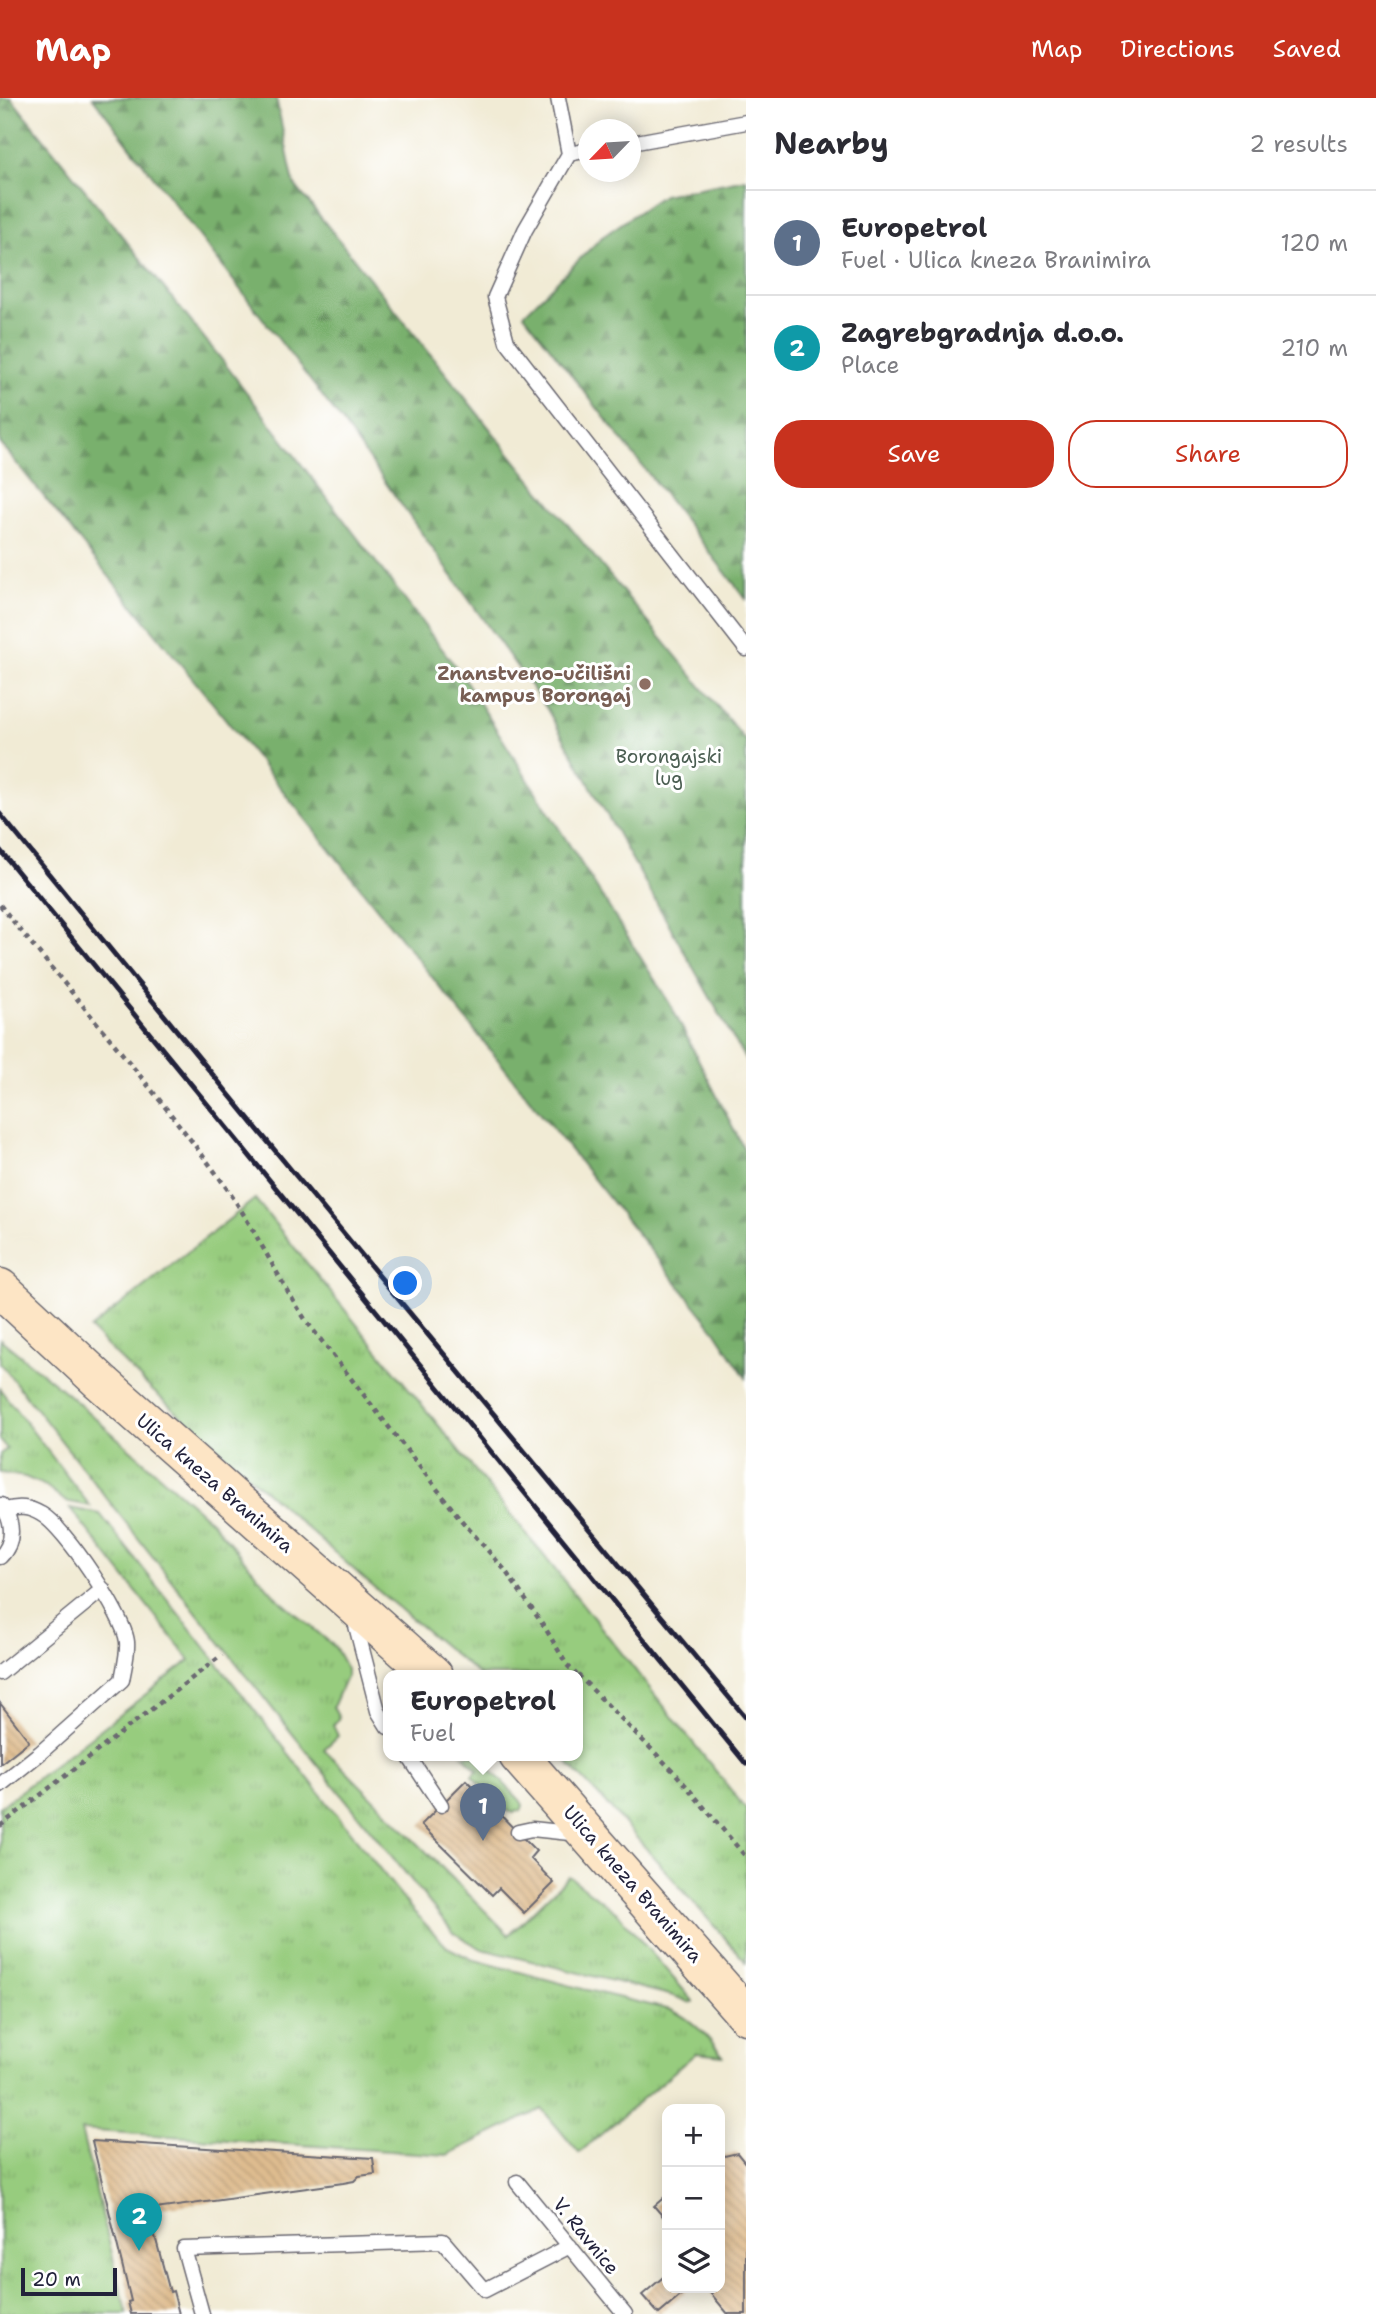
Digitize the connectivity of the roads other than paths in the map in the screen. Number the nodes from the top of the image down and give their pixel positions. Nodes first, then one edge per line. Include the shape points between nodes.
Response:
1 (558, 98) edge
2 (746, 121) edge
3 (641, 140) edge
4 (578, 152) edge
5 (569, 154) junction
6 (746, 649) edge
7 (0, 1287) edge
8 (3, 1507) edge
9 (0, 1557) edge
10 (103, 1590) junction
11 (349, 1600) junction
12 (427, 1670) edge
13 (0, 1673) edge
14 (383, 1719) edge
15 (412, 1761) edge
16 (523, 1761) edge
17 (0, 1785) edge
18 (441, 1805) dead end
19 (518, 1832) dead end
20 (590, 1835) junction
21 (746, 2015) edge
22 (517, 2182) dead end
23 (570, 2246) junction
24 (202, 2314) edge
25 (625, 2314) edge

1 - 5 lane
2 - 3 lane
4 - 5 lane
5 - 6 lane via 525,230 495,298 507,342
7 - 11 main road, Ulica kneza Branimira
8 - 9 lane via 11,1537 9,1548
8 - 10 lane via 27,1508 44,1515
10 - 13 lane
10 - 17 lane via 127,1641 122,1680
11 - 12 main road, Ulica kneza Branimira
11 - 14 lane
15 - 18 lane
16 - 20 main road, Ulica kneza Branimira
19 - 20 lane via 531,1829
20 - 21 main road, Ulica kneza Branimira
22 - 23 lane, V. Ravnice
23 - 24 lane via 485,2290 443,2241 184,2249
23 - 25 lane, V. Ravnice

